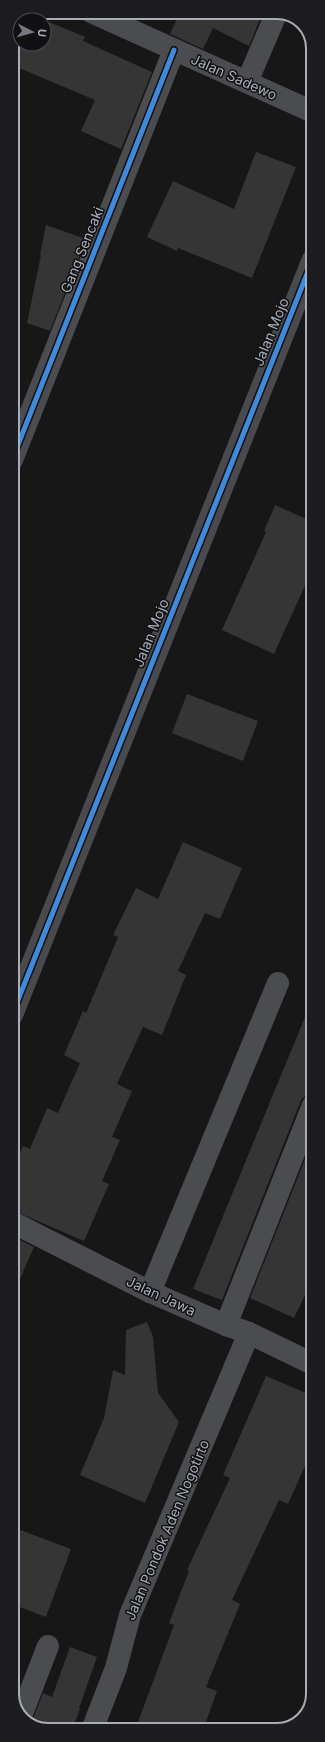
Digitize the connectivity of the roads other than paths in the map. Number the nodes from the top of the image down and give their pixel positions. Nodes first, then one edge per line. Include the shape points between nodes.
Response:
1 (106, 19) edge
2 (274, 19) edge
3 (174, 50) junction
4 (246, 82) junction
5 (306, 109) edge
6 (306, 288) edge
7 (19, 442) edge
8 (278, 983) dead end
9 (19, 998) edge
10 (306, 1123) edge
11 (19, 1226) edge
12 (150, 1292) junction
13 (226, 1325) junction
14 (249, 1333) junction
15 (306, 1361) edge
16 (48, 1646) dead end
17 (24, 1710) edge
18 (95, 1723) edge

1 - 3 street, Jalan Sadewo
2 - 4 street
3 - 4 street, Jalan Sadewo
3 - 7 street, Gang Sencaki
4 - 5 street, Jalan Sadewo
6 - 9 street, Jalan Mojo
8 - 12 street
10 - 13 street
11 - 12 street, Jalan Jawa
12 - 13 street, Jalan Jawa
13 - 14 street, Jalan Jawa
14 - 15 street, Jalan Jawa
14 - 18 street, Jalan Pondok Aden Nogotirto via 130,1615 116,1668
16 - 17 street

